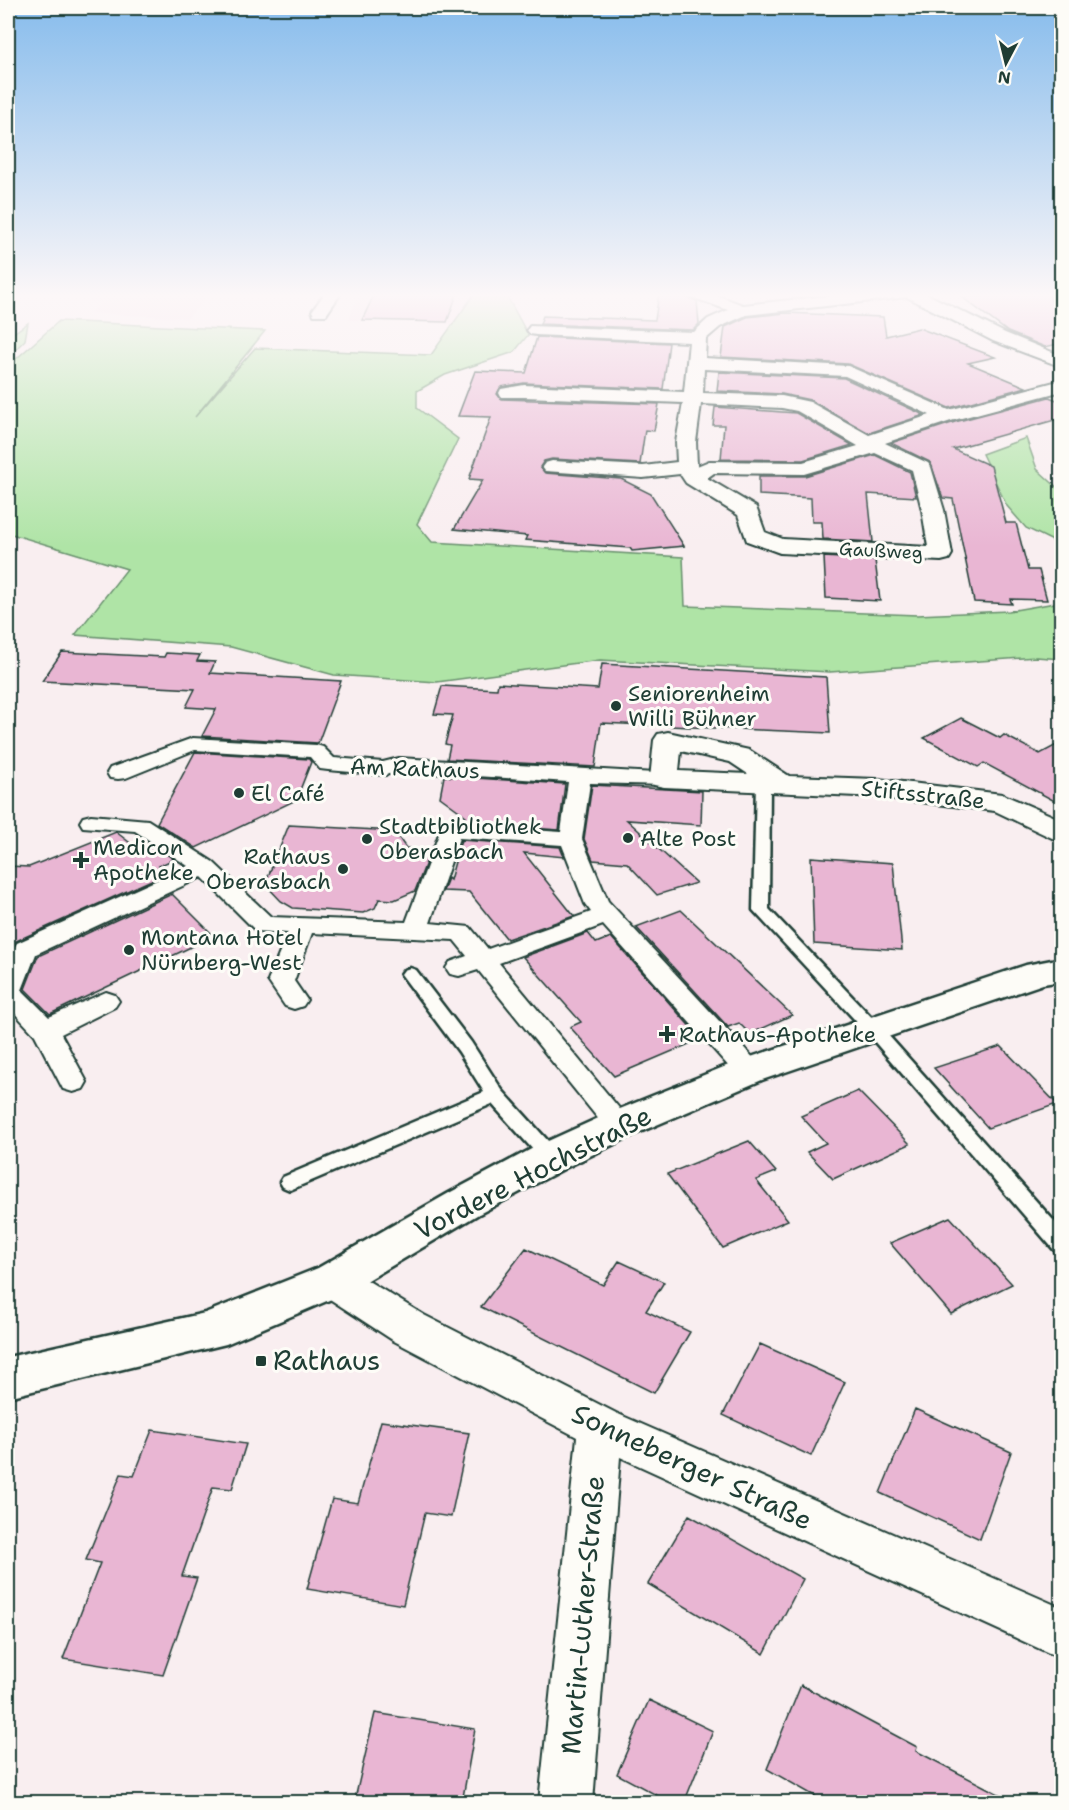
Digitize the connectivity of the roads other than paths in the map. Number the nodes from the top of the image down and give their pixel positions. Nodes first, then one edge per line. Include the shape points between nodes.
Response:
1 (694, 377) edge
2 (862, 377) edge
3 (1062, 386) edge
4 (508, 393) dead end
5 (693, 398) junction
6 (947, 416) junction
7 (867, 442) junction
8 (552, 467) dead end
9 (690, 473) junction
10 (118, 773) dead end
11 (580, 776) junction
12 (664, 779) junction
13 (771, 782) junction
14 (91, 822) dead end
15 (1062, 832) edge
16 (571, 839) junction
17 (206, 867) junction
18 (607, 915) junction
19 (303, 926) junction
20 (415, 930) junction
21 (483, 959) junction
22 (459, 969) dead end
23 (1062, 969) edge
24 (410, 974) dead end
25 (8, 993) edge
26 (294, 1000) dead end
27 (106, 1001) dead end
28 (873, 1029) junction
29 (46, 1030) junction
30 (749, 1071) junction
31 (73, 1082) dead end
32 (495, 1095) junction
33 (619, 1125) junction
34 (551, 1157) junction
35 (290, 1182) dead end
36 (1062, 1245) edge
37 (333, 1280) junction
38 (8, 1377) edge
39 (600, 1427) junction
40 (1062, 1634) edge
41 (566, 1803) edge

1 - 5 street
2 - 6 street
3 - 6 street
4 - 5 street
5 - 7 street via 803,406
5 - 9 street via 686,442
6 - 7 street
7 - 9 street via 868,449 804,468 708,467
7 - 9 street, Gaußweg via 921,467 941,554 780,546 755,536 748,512
8 - 9 street
10 - 11 street, Am Rathaus via 193,744 316,751 328,764 385,769 399,764
11 - 12 street, Am Rathaus
11 - 16 street
12 - 13 street, Stiftsstraße
12 - 13 street via 668,740 740,756
13 - 15 street, Stiftsstraße via 878,788 1002,803
13 - 28 lane via 761,910
14 - 17 street via 140,825
16 - 18 street via 597,904
16 - 20 street via 450,831
17 - 19 street via 265,925
17 - 25 street via 26,949
18 - 21 street
18 - 30 street
19 - 20 street
19 - 26 street via 282,981
20 - 21 street via 461,933
21 - 22 street
21 - 33 street
23 - 28 street, Vordere Hochstraße via 1038,973
24 - 32 lane via 465,1047
25 - 29 street
27 - 29 street
28 - 30 street, Vordere Hochstraße
28 - 36 lane
29 - 31 street
30 - 33 street, Vordere Hochstraße
32 - 34 lane
32 - 35 lane
33 - 34 street, Vordere Hochstraße
34 - 37 street, Vordere Hochstraße
37 - 38 street, Vordere Hochstraße via 210,1331
37 - 39 street, Sonneberger Straße via 409,1328
39 - 40 street, Sonneberger Straße
39 - 41 street, Martin-Luther-Straße

